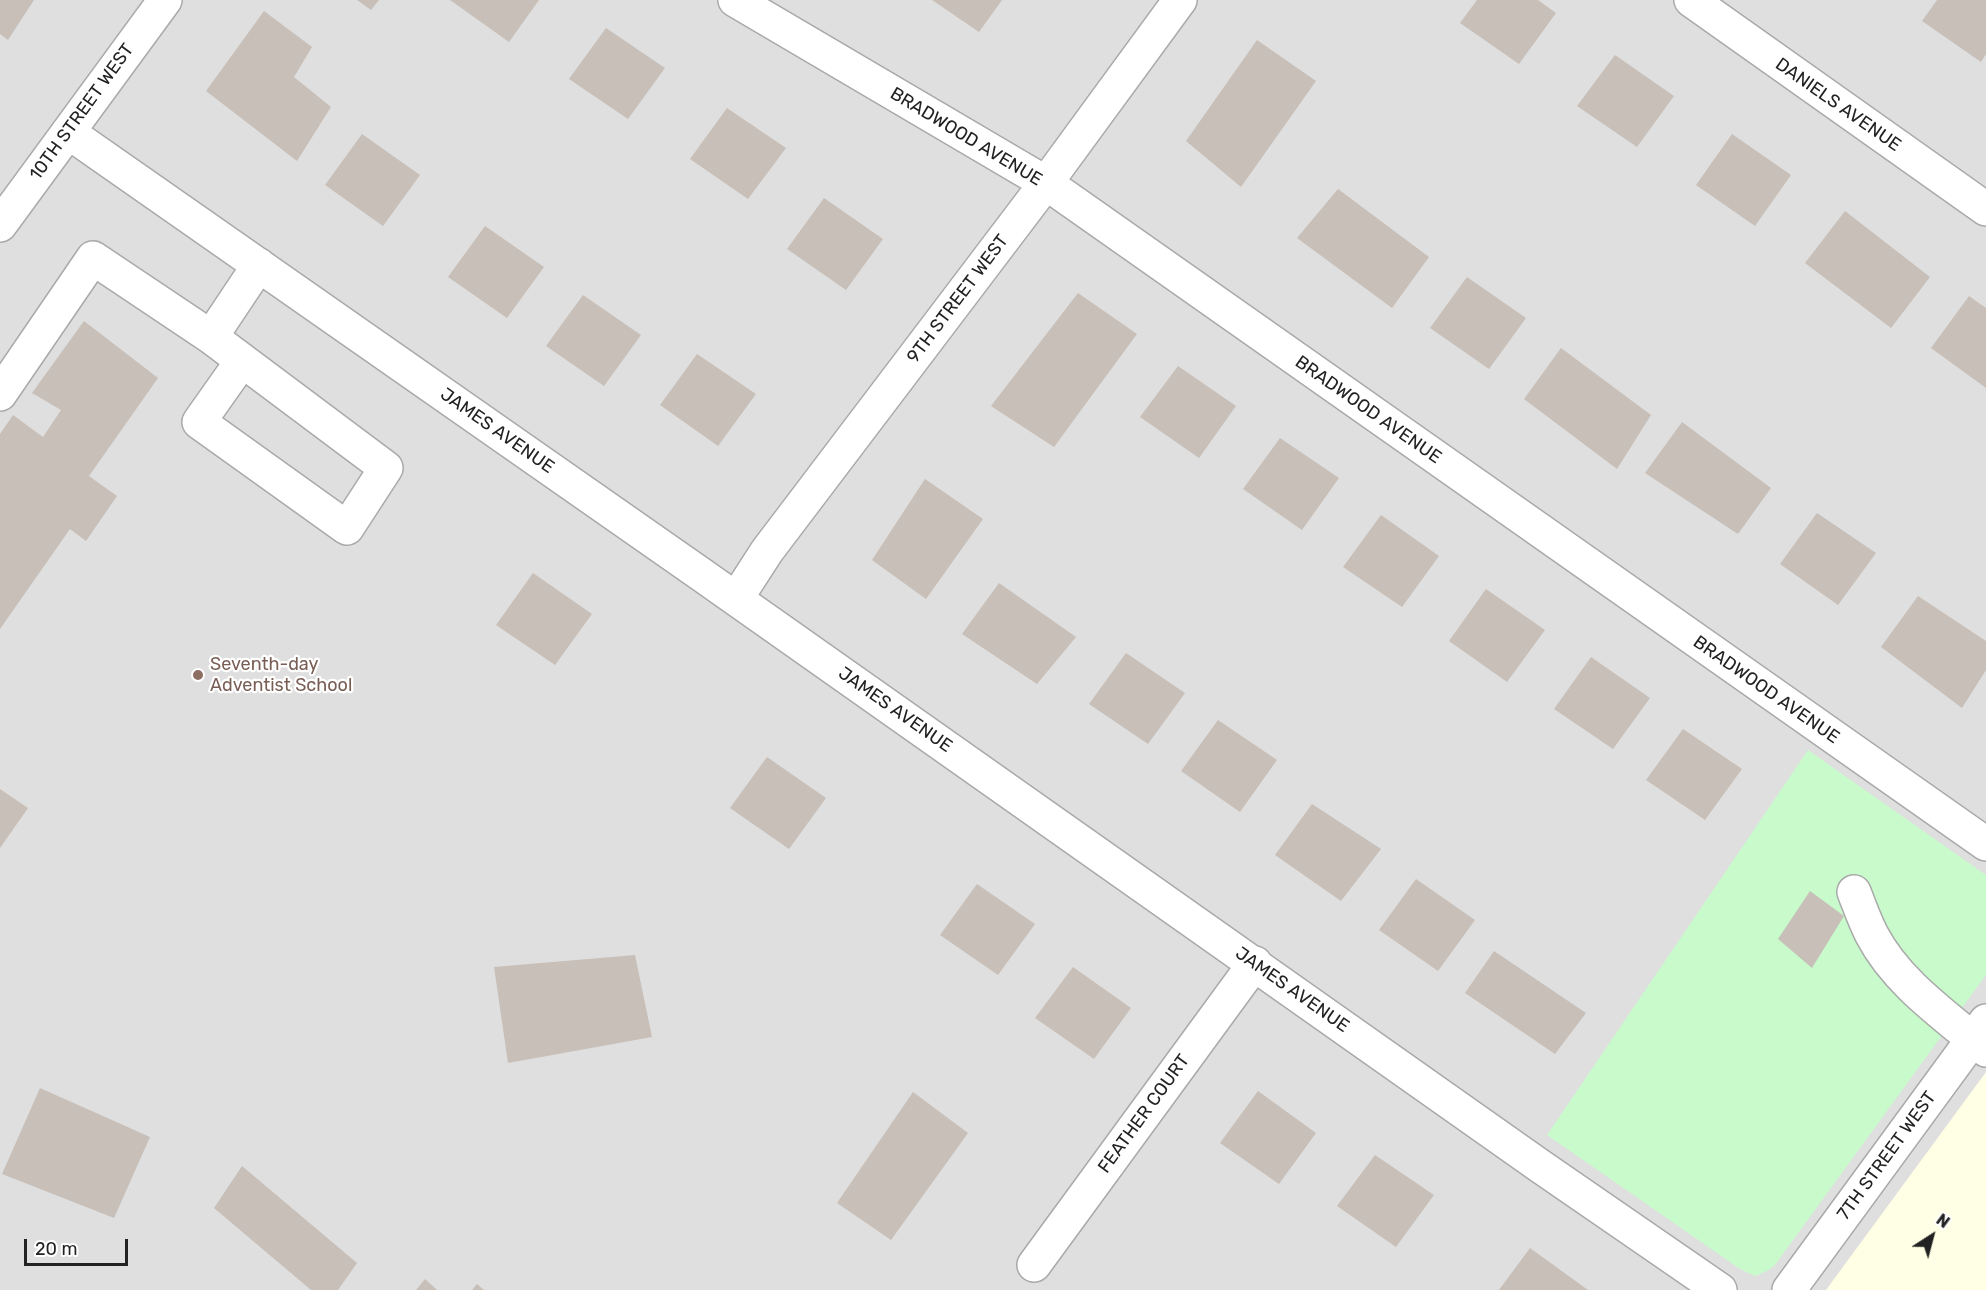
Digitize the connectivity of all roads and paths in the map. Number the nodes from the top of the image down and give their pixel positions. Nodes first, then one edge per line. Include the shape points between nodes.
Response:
1 (165, 0) edge
2 (735, 0) edge
3 (1180, 0) edge
4 (1690, 0) edge
5 (68, 132) junction
6 (1046, 183) junction
7 (1986, 209) edge
8 (0, 225) edge
9 (259, 266) junction
10 (211, 337) junction
11 (242, 361) junction
12 (0, 394) edge
13 (736, 598) junction
14 (1986, 844) edge
15 (1854, 892) dead end
16 (1255, 963) junction
17 (1982, 1037) edge
18 (1034, 1265) dead end
19 (1720, 1290) edge
20 (1789, 1290) edge

1 - 5 street, 10TH STREET WEST
2 - 6 street, BRADWOOD AVENUE
3 - 6 street, 9TH STREET WEST
4 - 7 street, DANIELS AVENUE
5 - 8 street, 10TH STREET WEST
5 - 9 street, JAMES AVENUE
6 - 13 street, 9TH STREET WEST via 767,551
6 - 14 street, BRADWOOD AVENUE
9 - 10 street
9 - 13 street, JAMES AVENUE
10 - 11 street
10 - 12 street via 93,258
11 - 11 street via 386,468 347,528 199,422
13 - 16 street, JAMES AVENUE
15 - 17 street via 1872,936 1901,976 1937,1010
16 - 18 street, FEATHER COURT
16 - 19 street, JAMES AVENUE
17 - 20 street, 7TH STREET WEST

